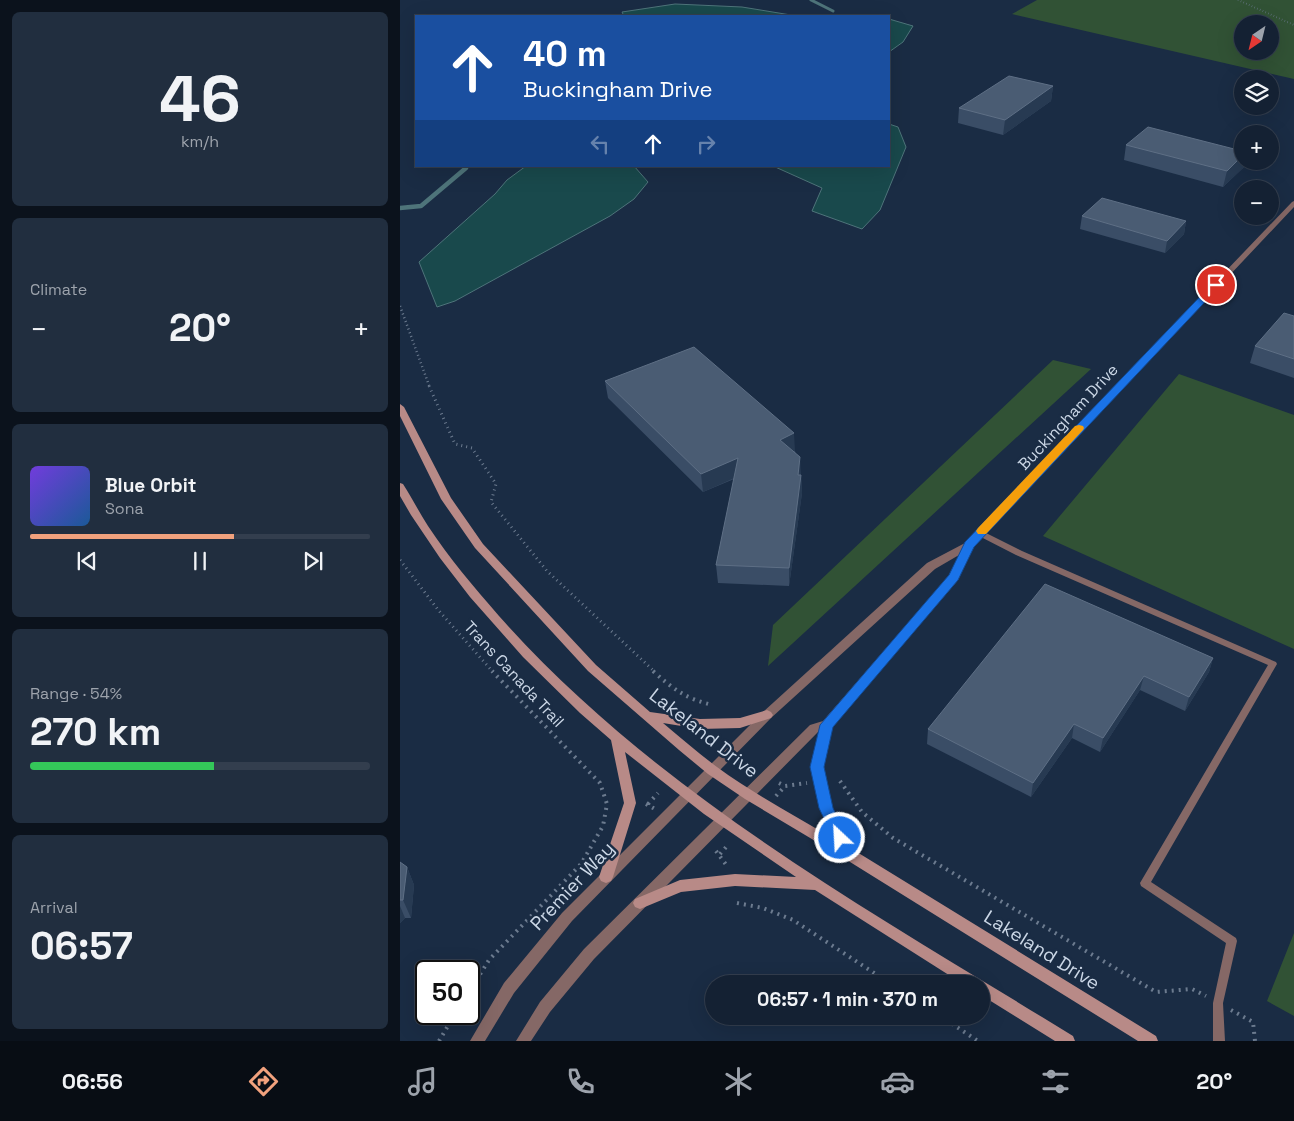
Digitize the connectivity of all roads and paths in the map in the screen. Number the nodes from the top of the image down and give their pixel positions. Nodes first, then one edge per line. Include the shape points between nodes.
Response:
1 (1238, 0) edge
2 (1294, 25) edge
3 (1294, 203) edge
4 (400, 306) edge
5 (400, 407) edge
6 (400, 486) edge
7 (980, 533) junction
8 (969, 545) junction
9 (400, 560) edge
10 (713, 705) dead end
11 (768, 715) junction
12 (647, 716) junction
13 (827, 725) junction
14 (616, 737) junction
15 (716, 739) dead end
16 (708, 746) dead end
17 (712, 770) junction
18 (840, 781) dead end
19 (779, 782) dead end
20 (808, 783) dead end
21 (785, 786) junction
22 (658, 793) dead end
23 (749, 795) junction
24 (687, 796) junction
25 (776, 796) dead end
26 (647, 804) dead end
27 (724, 820) junction
28 (727, 846) dead end
29 (847, 853) junction
30 (730, 871) dead end
31 (606, 877) junction
32 (816, 884) junction
33 (640, 903) junction
34 (737, 903) dead end
35 (480, 974) edge
36 (877, 975) edge
37 (962, 975) edge
38 (990, 993) edge
39 (1218, 1003) junction
40 (448, 1025) edge
41 (954, 1025) edge
42 (439, 1041) edge
43 (476, 1041) edge
44 (523, 1041) edge
45 (978, 1041) edge
46 (1068, 1041) edge
47 (1151, 1041) edge
48 (1219, 1041) edge
49 (1255, 1041) edge

1 - 2 path
3 - 7 street, Buckingham Drive
4 - 10 path via 432,396 455,444 472,448 496,484 490,502 547,571 674,690
5 - 12 main road, Lakeland Drive via 446,499 479,546 592,668
6 - 14 main road via 427,534 523,652 574,702
7 - 8 street, Buckingham Drive
7 - 39 lane via 1273,664 1145,883 1232,941
8 - 11 street, Buckingham Drive via 931,566
8 - 13 street, Buckingham Drive via 954,577
9 - 35 path, Trans Canada Trail via 478,656 600,782 607,804 602,826 581,864 489,960
11 - 12 main road via 740,722 700,724
11 - 17 street, Buckingham Drive
12 - 17 main road, Lakeland Drive
13 - 23 street, Buckingham Drive via 814,728
13 - 29 main road via 817,767 826,808
14 - 24 main road
14 - 31 main road via 630,804
15 - 16 path
17 - 23 main road, Lakeland Drive
17 - 24 street, Premier Way
18 - 39 path via 862,812 893,838 1156,992 1192,989
19 - 21 path
20 - 21 path
21 - 25 path
22 - 26 path
23 - 27 street
23 - 29 main road, Lakeland Drive
24 - 27 main road
24 - 31 street, Premier Way
27 - 32 main road
27 - 33 street
28 - 30 path via 718,852
29 - 47 main road, Lakeland Drive
31 - 43 street, Premier Way via 567,917 509,988
32 - 33 main road via 734,880 680,886
32 - 37 main road
33 - 44 street via 589,954 545,1007
34 - 36 path via 763,908 793,920
38 - 46 main road
39 - 48 lane
39 - 49 path via 1253,1022
40 - 42 path
41 - 45 path

